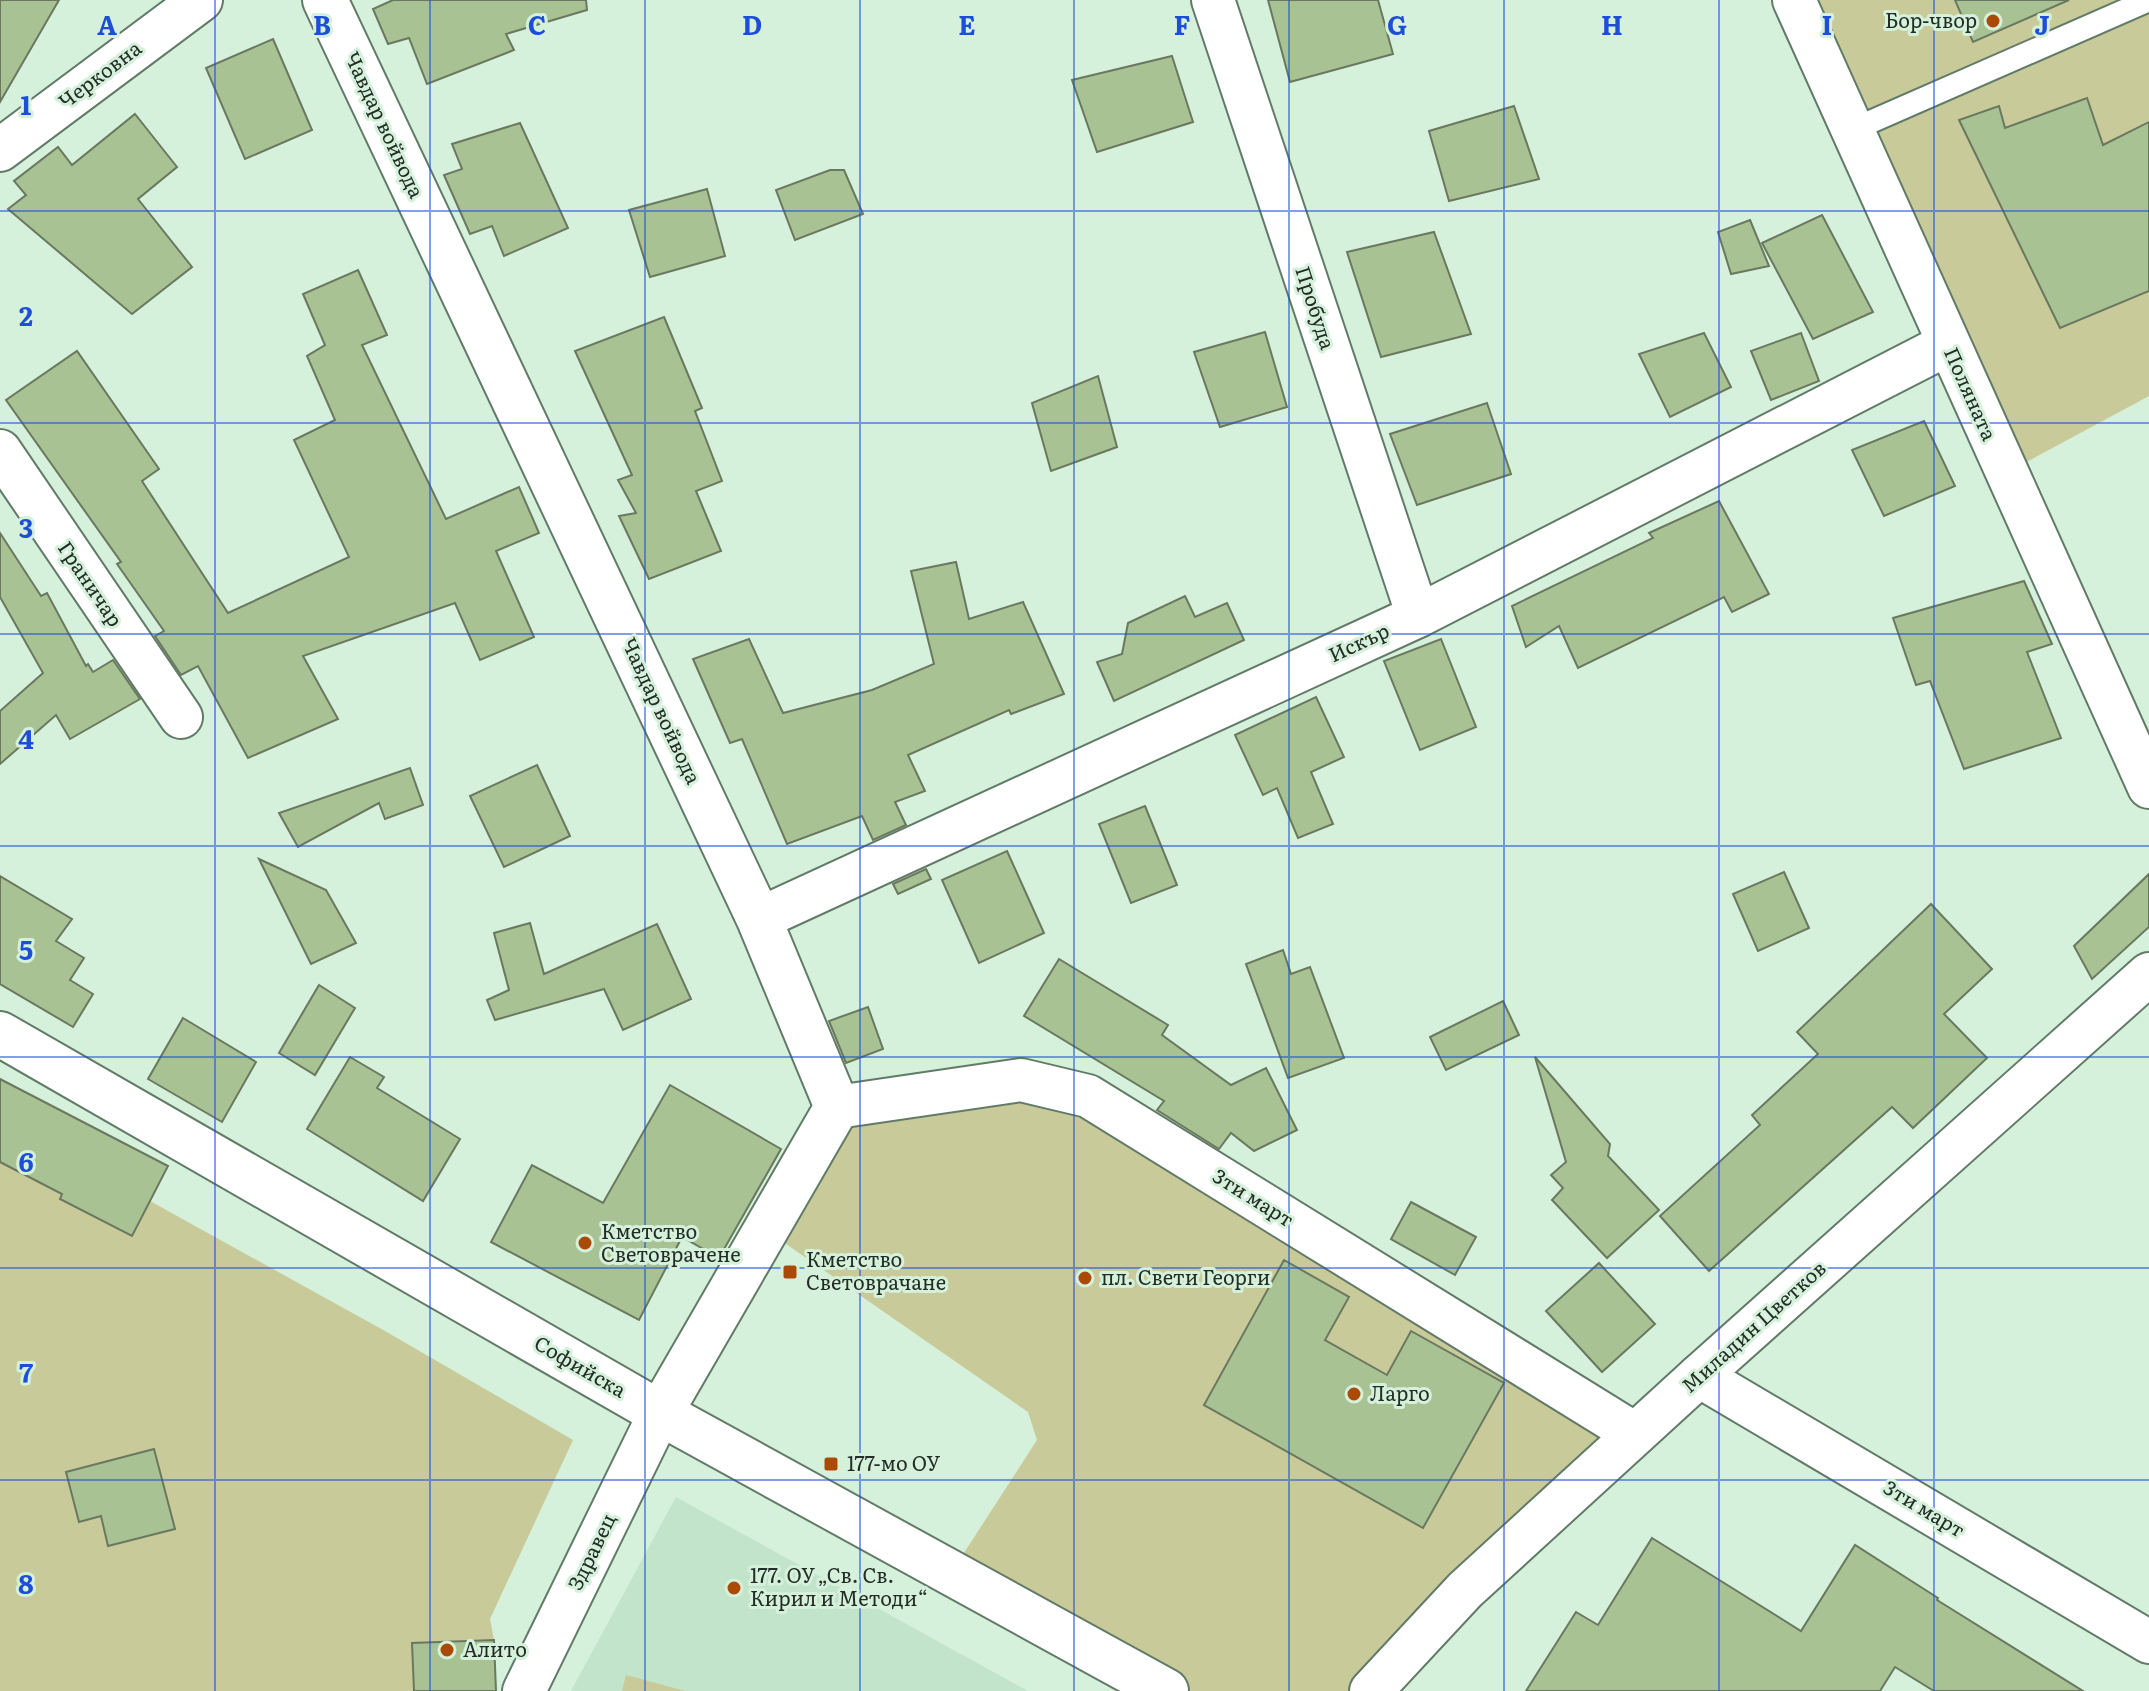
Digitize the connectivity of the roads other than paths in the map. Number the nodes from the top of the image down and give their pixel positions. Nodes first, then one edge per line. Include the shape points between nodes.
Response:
1 (201, 0) edge
2 (325, 0) edge
3 (1213, 0) edge
4 (1794, 0) edge
5 (2149, 0) edge
6 (1852, 130) junction
7 (0, 150) edge
8 (1948, 344) junction
9 (0, 451) edge
10 (1418, 616) junction
11 (181, 717) dead end
12 (2149, 787) edge
13 (759, 919) junction
14 (2149, 974) edge
15 (0, 1034) edge
16 (837, 1107) junction
17 (1699, 1376) junction
18 (660, 1413) junction
19 (1635, 1434) junction
20 (2149, 1642) edge
21 (524, 1691) edge
22 (1166, 1691) edge
23 (1371, 1691) edge

1 - 7 street, Черковна
2 - 13 street, Чавдар войвода
3 - 10 street, Пробуда
4 - 6 street, Поляната
5 - 6 lane
6 - 8 street, Поляната
8 - 10 street, Искър
8 - 12 street, Поляната
9 - 11 street, Граничар
10 - 13 street, Искър
13 - 16 street, Чавдар войвода
14 - 17 street, Миладин Цветков
15 - 18 street, Софийска
16 - 18 street
16 - 19 street, 3ти март via 1021,1080 1088,1096
17 - 19 street, Миладин Цветков
17 - 20 street, 3ти март
18 - 21 street, Здравец
18 - 22 street, Софийска
19 - 23 street, Миладин Цветков via 1465,1590

